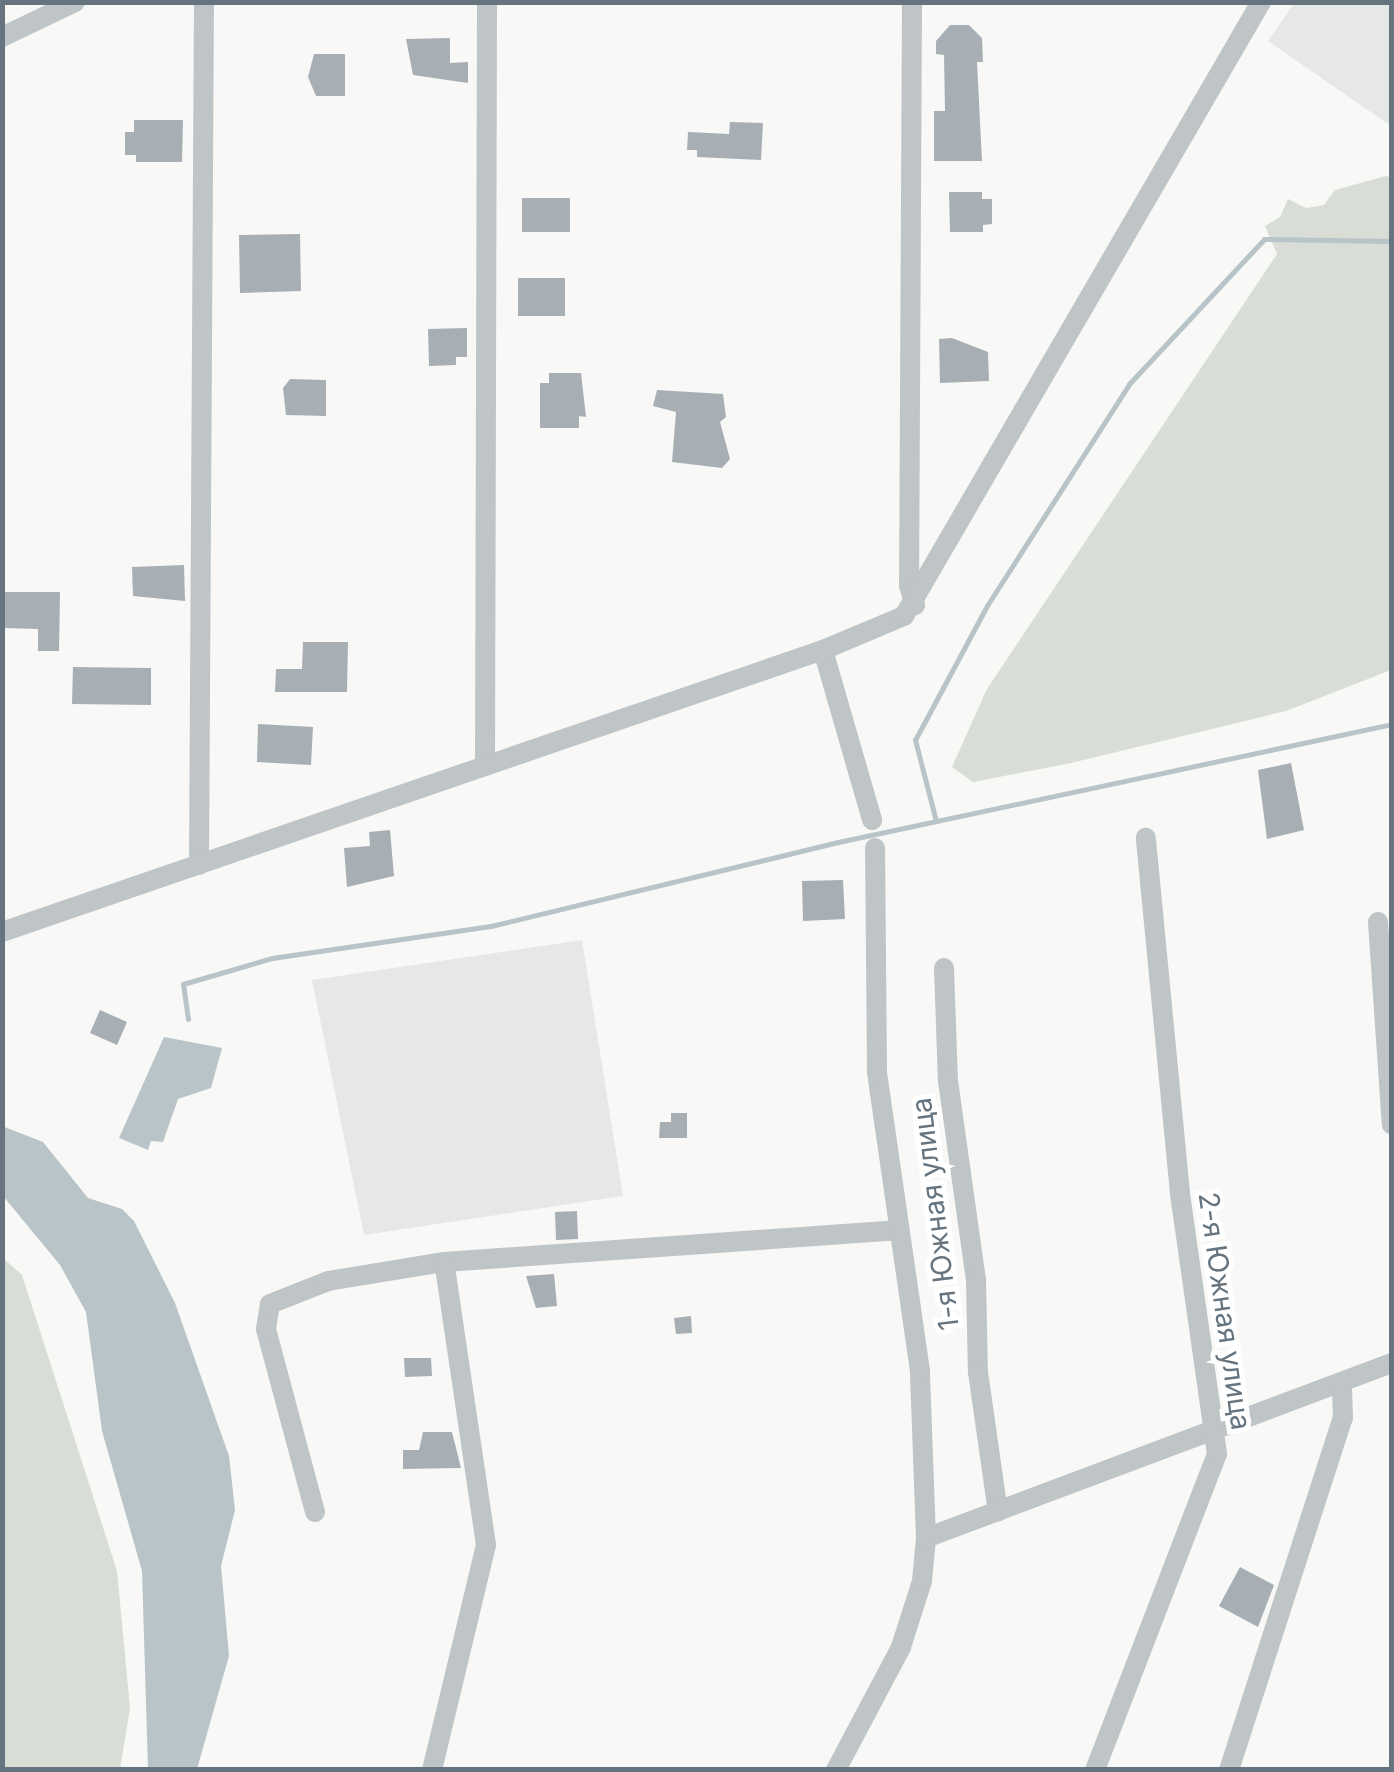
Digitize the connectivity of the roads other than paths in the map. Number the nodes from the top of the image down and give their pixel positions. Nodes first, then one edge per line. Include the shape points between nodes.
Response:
1 (75, 2) edge
2 (204, 2) edge
3 (487, 2) edge
4 (912, 2) edge
5 (1261, 2) edge
6 (2, 37) edge
7 (915, 605) junction
8 (822, 650) junction
9 (485, 766) junction
10 (872, 820) dead end
11 (1146, 838) dead end
12 (874, 848) dead end
13 (199, 865) junction
14 (1378, 922) dead end
15 (2, 932) edge
16 (944, 968) dead end
17 (1392, 1125) edge
18 (897, 1230) junction
19 (444, 1262) junction
20 (1392, 1363) edge
21 (1342, 1382) junction
22 (1216, 1432) junction
23 (315, 1512) dead end
24 (998, 1512) junction
25 (926, 1538) junction
26 (432, 1770) edge
27 (836, 1770) edge
28 (1095, 1770) edge
29 (1229, 1770) edge

1 - 6 street
2 - 13 street
3 - 9 street
4 - 7 street via 909,586
5 - 7 street
7 - 8 street via 893,622
8 - 9 street
8 - 10 street
9 - 13 street
11 - 22 street, 2-я Южная улица via 1180,1192
12 - 18 street via 878,1070
13 - 15 street
14 - 17 street
16 - 24 street, 1-я Южная улица via 948,1081
18 - 19 street
18 - 25 street via 920,1371
19 - 23 street via 328,1280 270,1304 266,1329
19 - 26 street via 486,1545
20 - 21 street
21 - 22 street
21 - 29 street via 1343,1418
22 - 24 street
22 - 28 street, 2-я Южная улица via 1217,1454
24 - 25 street
25 - 27 street via 922,1581 901,1647

